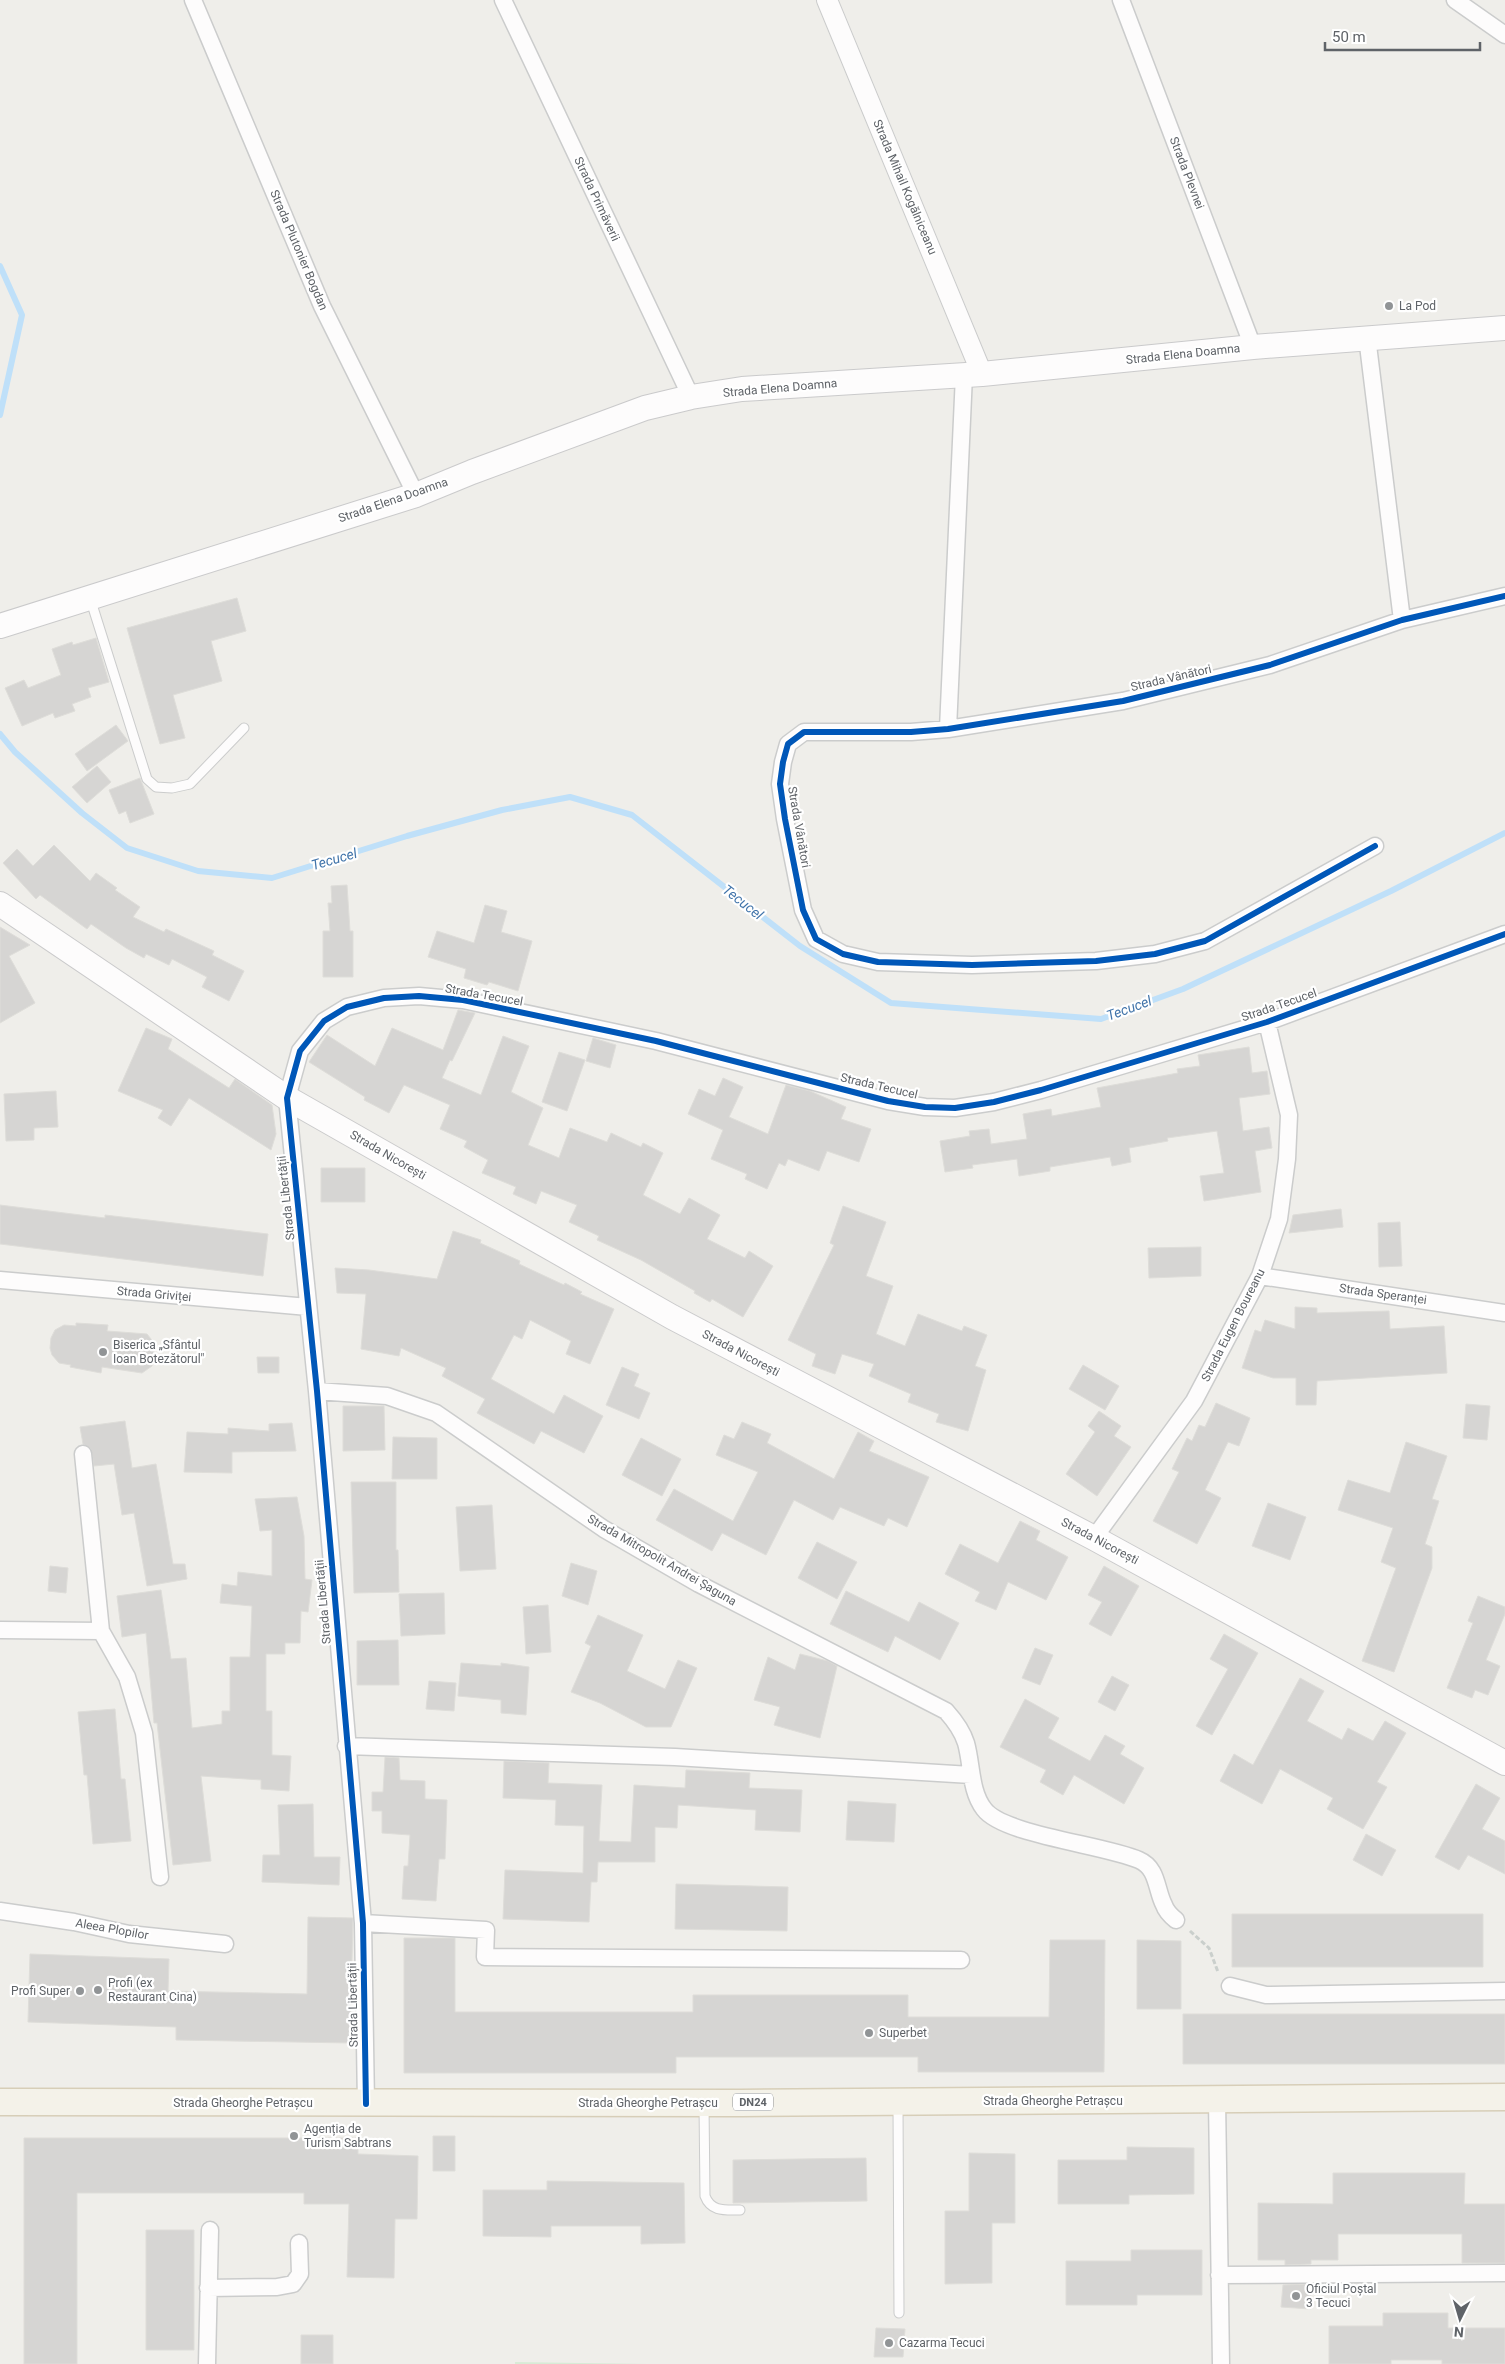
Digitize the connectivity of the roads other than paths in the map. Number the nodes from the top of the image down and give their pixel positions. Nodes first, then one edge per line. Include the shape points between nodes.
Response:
1 (193, 0) edge
2 (503, 0) edge
3 (827, 0) edge
4 (1121, 0) edge
5 (1454, 0) edge
6 (1505, 36) edge
7 (1505, 328) edge
8 (1367, 336) junction
9 (1253, 347) junction
10 (973, 375) junction
11 (691, 397) junction
12 (416, 495) junction
13 (1505, 596) edge
14 (90, 598) junction
15 (1402, 620) junction
16 (1, 626) edge
17 (244, 728) dead end
18 (948, 729) junction
19 (1375, 846) dead end
20 (0, 904) edge
21 (1505, 934) edge
22 (1267, 1022) junction
23 (287, 1098) junction
24 (1260, 1276) junction
25 (0, 1280) edge
26 (308, 1307) junction
27 (1505, 1313) edge
28 (317, 1391) junction
29 (83, 1454) dead end
30 (1094, 1538) junction
31 (0, 1630) edge
32 (102, 1631) junction
33 (346, 1746) junction
34 (1505, 1763) edge
35 (971, 1775) junction
36 (160, 1877) dead end
37 (0, 1911) edge
38 (1176, 1920) road end
39 (362, 1923) junction
40 (225, 1944) dead end
41 (961, 1960) dead end
42 (1230, 1986) road end
43 (1505, 1991) edge
44 (1505, 2097) edge
45 (1217, 2100) junction
46 (0, 2102) edge
47 (704, 2102) junction
48 (898, 2102) junction
49 (366, 2104) junction
50 (740, 2210) dead end
51 (210, 2230) dead end
52 (299, 2242) dead end
53 (1505, 2273) edge
54 (1219, 2275) junction
55 (208, 2288) junction
56 (899, 2313) dead end
57 (207, 2364) edge
58 (1221, 2364) edge

1 - 12 street, Strada Plutonier Bogdan via 322,306
2 - 11 street, Strada Primăverii
3 - 10 street, Strada Mihail Kogălniceanu
4 - 9 street, Strada Plevnei
5 - 6 street
7 - 8 main road, Strada Elena Doamna
8 - 9 main road, Strada Elena Doamna
8 - 15 street
9 - 10 main road, Strada Elena Doamna
10 - 11 main road, Strada Elena Doamna via 742,389
10 - 18 street
11 - 12 main road, Strada Elena Doamna via 645,408
12 - 14 main road, Strada Elena Doamna
13 - 15 street, Strada Vânători
14 - 16 main road, Strada Elena Doamna
14 - 17 lane via 146,779 156,787 190,784
15 - 18 street, Strada Vânători via 1270,665 1123,701
18 - 19 street, Strada Vânători via 804,732 788,744 780,784 803,910 816,939 843,954 878,962 972,965 1096,961 1155,954 1205,942
20 - 23 main road, Strada Nicorești
21 - 22 street, Strada Tecucel
22 - 23 street, Strada Tecucel via 1041,1090 955,1108 888,1101 656,1041 463,1000 418,996 384,998 347,1007 324,1021 300,1051
22 - 24 street, Strada Eugen Boureanu via 1289,1115 1279,1219
23 - 26 street, Strada Libertății
23 - 30 main road, Strada Nicorești via 672,1317
24 - 27 street, Strada Speranței
24 - 30 street, Strada Eugen Boureanu via 1194,1401
25 - 26 street, Strada Griviței
26 - 28 street, Strada Libertății
28 - 33 street, Strada Libertății
28 - 35 street, Strada Mitropolit Andrei Șaguna via 387,1396 436,1413 604,1529 699,1584 946,1711 960,1728
29 - 32 street
30 - 34 main road, Strada Nicorești
31 - 32 street
32 - 36 street via 127,1677 144,1733
33 - 35 street via 675,1757
33 - 39 street, Strada Libertății
35 - 38 street, Strada Mitropolit Andrei Șaguna via 984,1809 1000,1822 1142,1861 1154,1875 1163,1904
37 - 40 street, Aleea Plopilor via 129,1934
39 - 41 street via 486,1930 485,1957
39 - 49 street, Strada Libertății
42 - 43 street via 1266,1995
44 - 45 main road, Strada Gheorghe Petrașcu / DN24
45 - 48 main road, Strada Gheorghe Petrașcu / DN24
45 - 54 street
46 - 49 main road, Strada Gheorghe Petrașcu / DN24
47 - 48 main road, Strada Gheorghe Petrașcu / DN24
47 - 49 main road, Strada Gheorghe Petrașcu / DN24
47 - 50 lane via 705,2196 712,2207
48 - 56 lane
51 - 55 street
52 - 55 street via 300,2274 293,2284
53 - 54 street
54 - 58 street
55 - 57 street

